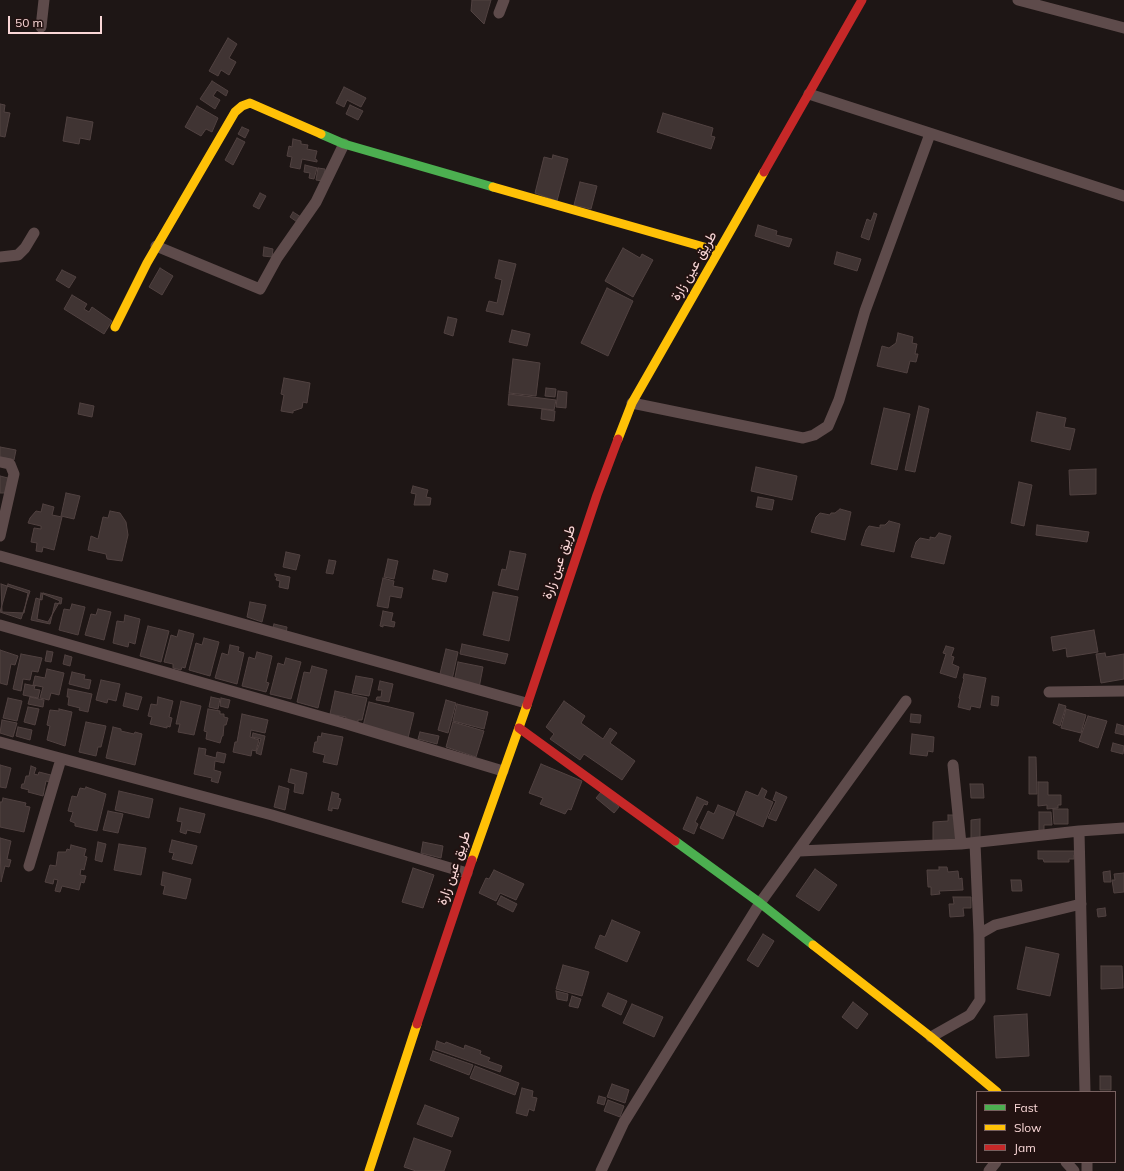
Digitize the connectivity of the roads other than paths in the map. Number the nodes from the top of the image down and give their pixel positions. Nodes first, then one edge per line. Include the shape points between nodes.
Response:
1 (44, 0) edge
2 (504, 0) edge
3 (862, 0) edge
4 (1018, 0) edge
5 (499, 13) dead end
6 (41, 27) dead end
7 (1124, 28) edge
8 (809, 94) junction
9 (930, 134) junction
10 (344, 144) junction
11 (1124, 196) edge
12 (34, 233) dead end
13 (156, 246) junction
14 (718, 251) junction
15 (0, 257) edge
16 (115, 327) dead end
17 (632, 403) junction
18 (0, 462) edge
19 (0, 536) edge
20 (0, 556) edge
21 (0, 625) edge
22 (1124, 691) edge
23 (1049, 692) dead end
24 (906, 701) dead end
25 (526, 703) junction
26 (518, 728) junction
27 (0, 742) edge
28 (61, 759) junction
29 (953, 765) dead end
30 (503, 771) junction
31 (1124, 828) edge
32 (1079, 831) junction
33 (974, 842) junction
34 (961, 844) junction
35 (799, 851) junction
36 (29, 866) dead end
37 (467, 873) junction
38 (760, 903) junction
39 (1081, 904) junction
40 (979, 934) junction
41 (931, 1037) junction
42 (996, 1091) edge
43 (1085, 1091) edge
44 (995, 1163) edge
45 (1067, 1163) edge
46 (369, 1171) edge
47 (601, 1171) edge
48 (989, 1171) edge
49 (1074, 1171) edge

1 - 6 street
2 - 5 street
3 - 8 street, طريق عين زارة
4 - 7 street
8 - 9 street
8 - 14 street, طريق عين زارة
9 - 11 street
9 - 17 street via 865,311 839,400 828,426 814,435 803,438
10 - 13 street via 261,107 250,103 242,106 234,112
10 - 13 street via 316,202 277,258 260,289
10 - 14 street
12 - 15 street via 18,255
13 - 16 street
14 - 17 street, طريق عين زارة
17 - 25 street, طريق عين زارة via 597,495
18 - 19 street via 10,464 14,474
20 - 25 street
21 - 30 street
22 - 23 street
24 - 35 street
25 - 26 street, طريق عين زارة
26 - 30 street, طريق عين زارة
26 - 38 street
27 - 28 street
28 - 36 street
28 - 37 street via 272,815
29 - 34 street
30 - 37 street, طريق عين زارة
31 - 32 street
32 - 33 street
32 - 39 street
33 - 34 street
33 - 40 street
34 - 35 street
35 - 38 street
37 - 46 street, طريق عين زارة
38 - 41 street
38 - 47 street via 624,1122
39 - 40 street via 995,925
39 - 43 street
40 - 41 street via 980,1000 970,1015
41 - 42 street
44 - 48 street
45 - 49 street

